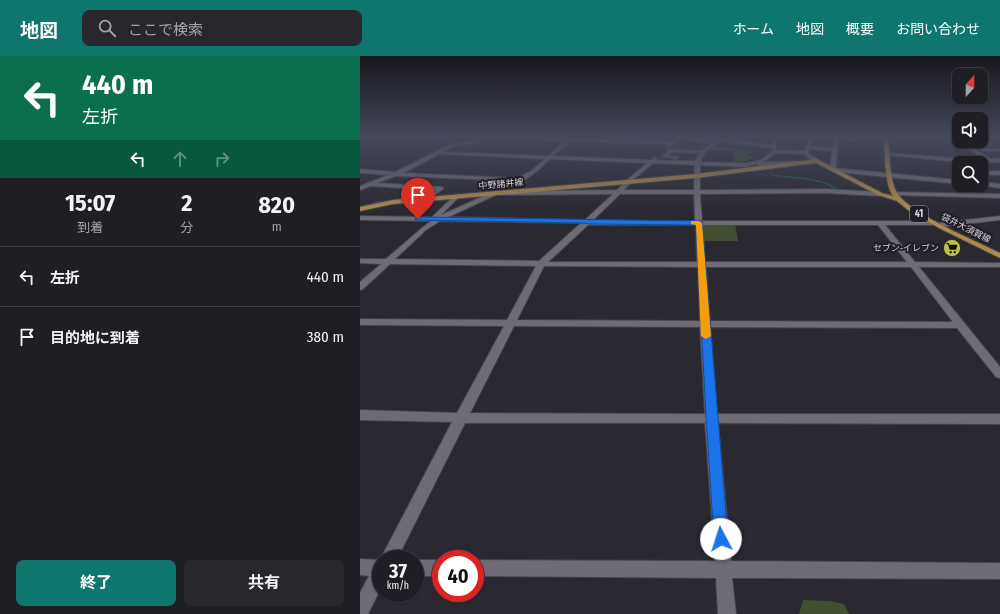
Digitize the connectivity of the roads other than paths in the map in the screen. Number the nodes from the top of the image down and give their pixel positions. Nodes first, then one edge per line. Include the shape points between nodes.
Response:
1 (421, 162) edge
2 (544, 162) edge
3 (652, 162) edge
4 (697, 162) joint
5 (761, 162) edge
6 (814, 162) joint
7 (834, 162) edge
8 (889, 162) edge
9 (749, 167) junction
10 (834, 169) junction
11 (360, 170) edge
12 (988, 173) edge
13 (1000, 173) edge
14 (396, 174) junction
15 (891, 175) junction
16 (696, 176) junction
17 (521, 180) junction
18 (630, 181) junction
19 (952, 181) edge
20 (1000, 182) edge
21 (989, 184) joint
22 (369, 185) junction
23 (1000, 186) edge
24 (360, 188) edge
25 (697, 191) junction
26 (619, 192) junction
27 (495, 193) junction
28 (880, 194) junction
29 (1000, 196) edge
30 (456, 197) junction
31 (897, 197) junction
32 (426, 199) junction
33 (360, 209) edge
34 (360, 218) edge
35 (1000, 218) edge
36 (436, 219) junction
37 (588, 222) junction
38 (699, 223) junction
39 (881, 224) junction
40 (938, 224) junction
41 (1000, 256) edge
42 (360, 261) edge
43 (387, 261) junction
44 (544, 264) junction
45 (702, 265) junction
46 (913, 265) junction
47 (1000, 265) edge
48 (360, 287) edge
49 (360, 322) edge
50 (705, 323) junction
51 (510, 324) junction
52 (960, 325) junction
53 (1000, 374) edge
54 (360, 415) edge
55 (711, 417) junction
56 (461, 418) junction
57 (1000, 419) edge
58 (393, 550) edge
59 (360, 567) edge
60 (372, 568) edge
61 (484, 568) edge
62 (724, 570) junction
63 (1000, 571) edge
64 (372, 589) edge
65 (360, 611) edge
66 (727, 614) edge

1 - 14 street
2 - 17 street
3 - 18 street
4 - 9 street
4 - 16 street
5 - 9 street
6 - 9 main road, 中野諸井線
6 - 10 main road
7 - 10 street
8 - 15 main road
9 - 16 main road, 中野諸井線
10 - 15 street
10 - 28 main road
11 - 14 street
12 - 13 street
14 - 17 street
14 - 22 street
15 - 19 street
15 - 31 main road via 892,189
16 - 18 main road, 中野諸井線
16 - 25 street
17 - 27 street
18 - 26 street
18 - 27 main road, 中野諸井線
20 - 21 street
21 - 23 street
22 - 24 street
22 - 32 street via 440,188
25 - 26 street
25 - 28 street via 825,191
25 - 38 street
26 - 27 street
26 - 37 street
27 - 30 main road, 中野諸井線
27 - 36 street
28 - 31 main road
29 - 31 street
30 - 32 main road, 中野諸井線
30 - 36 street
31 - 40 main road, 袋井大須賀線 / 41 via 910,208
32 - 33 main road, 中野諸井線
34 - 36 street
35 - 40 street
36 - 37 street
36 - 43 street
37 - 38 street
37 - 44 street
38 - 39 street
38 - 45 street
39 - 40 street
39 - 46 street
40 - 41 main road, 袋井大須賀線 / 41
42 - 43 street
43 - 44 street
43 - 48 street
44 - 45 street
44 - 51 street
45 - 46 street
45 - 50 street
46 - 47 street
46 - 52 street
49 - 51 street
50 - 51 street
50 - 52 street
50 - 55 street
51 - 56 street
52 - 53 street
54 - 56 street
55 - 56 street
55 - 57 street
55 - 62 street
56 - 58 street
59 - 60 street
61 - 62 street
62 - 63 street
62 - 66 street
64 - 65 street

